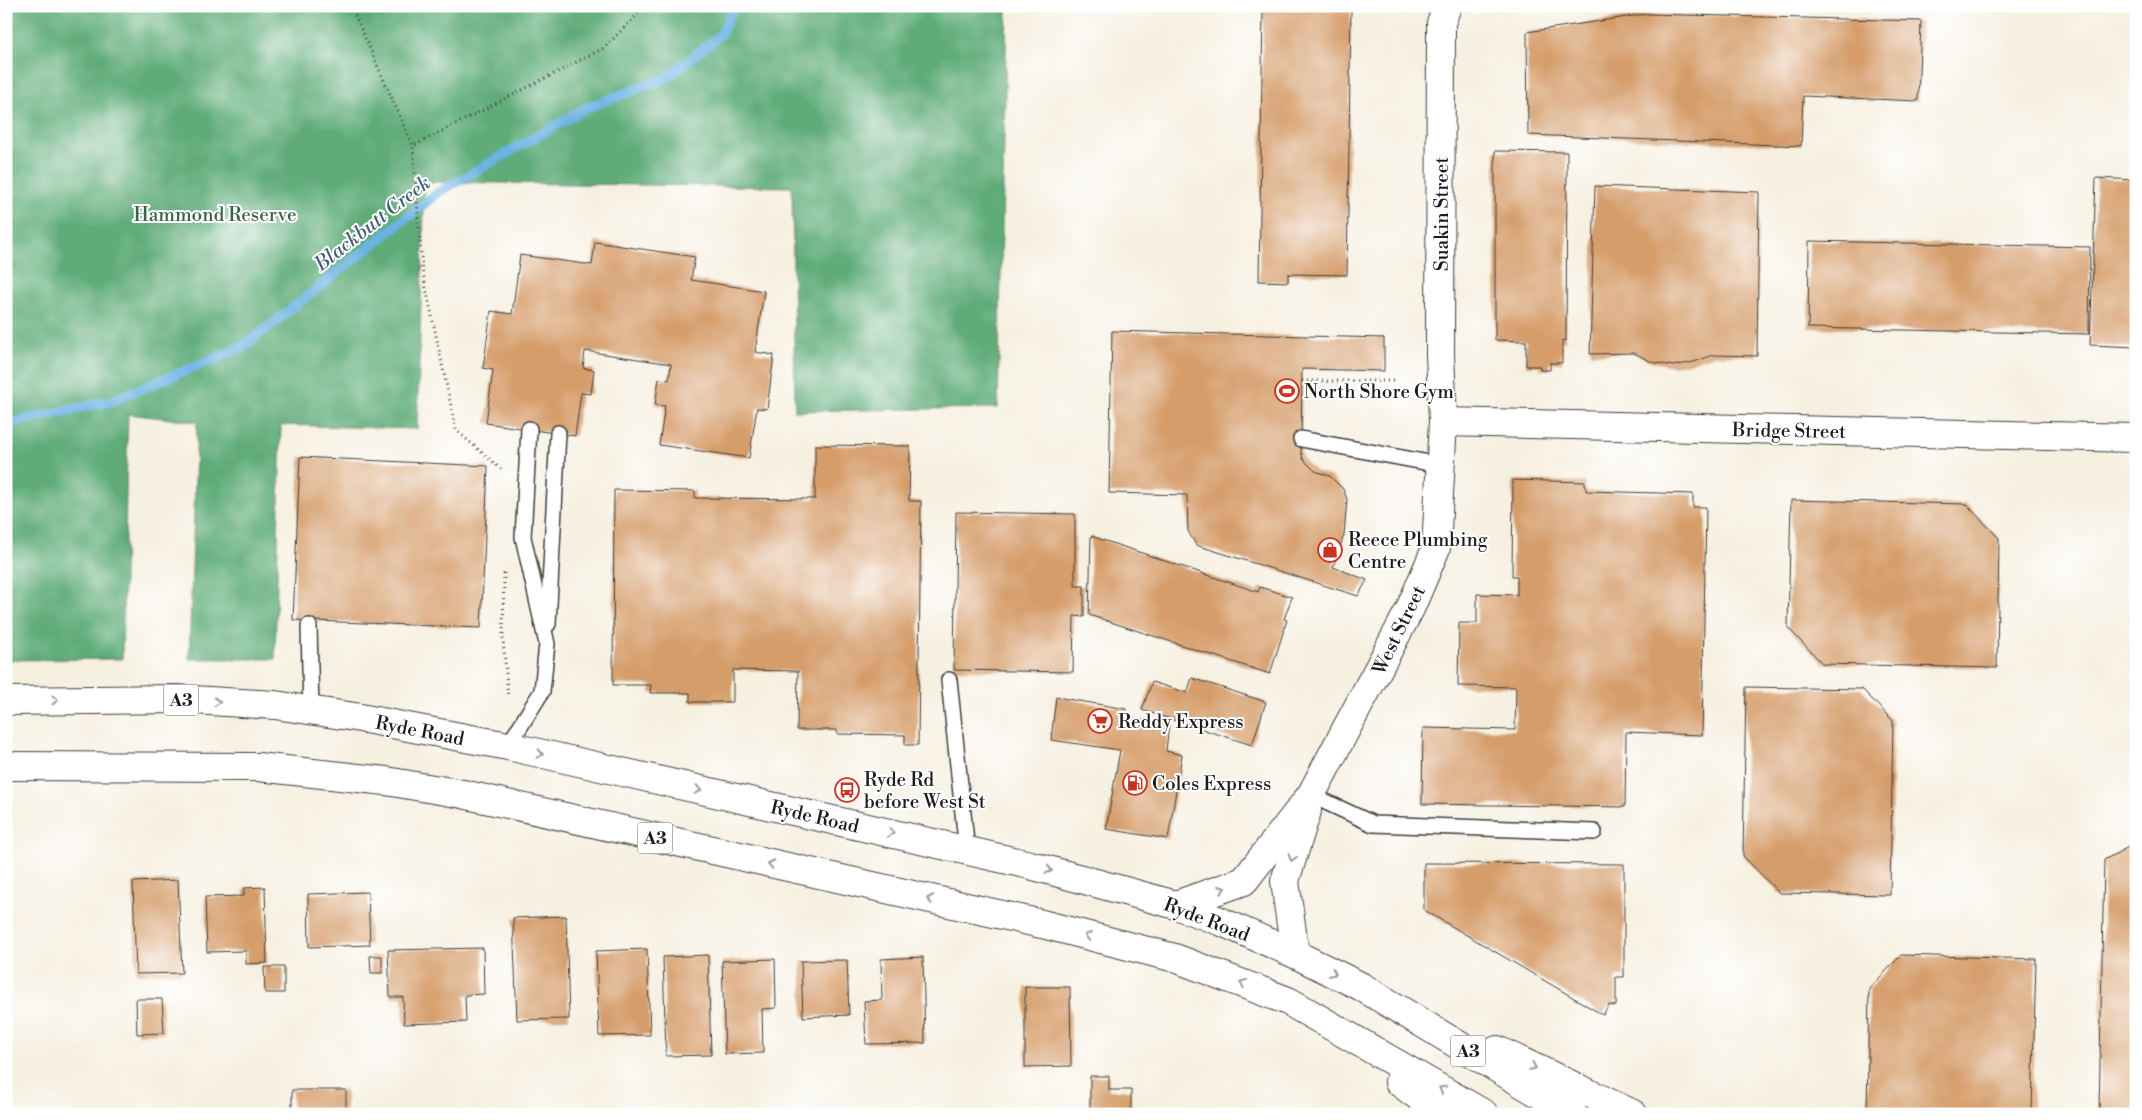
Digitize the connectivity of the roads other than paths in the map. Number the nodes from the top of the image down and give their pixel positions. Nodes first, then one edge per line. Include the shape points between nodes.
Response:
1 (1448, 6) edge
2 (1443, 422) junction
3 (529, 429) dead end
4 (558, 434) dead end
5 (2136, 438) edge
6 (1301, 439) dead end
7 (1440, 465) junction
8 (309, 626) dead end
9 (547, 644) junction
10 (949, 680) dead end
11 (6, 700) edge
12 (311, 711) junction
13 (508, 746) junction
14 (6, 766) edge
15 (1312, 795) junction
16 (1594, 832) dead end
17 (967, 851) junction
18 (1176, 905) junction
19 (1295, 954) junction
20 (1362, 987) junction
21 (1288, 1001) junction
22 (1442, 1114) edge
23 (1484, 1114) edge
24 (1573, 1114) edge
25 (1633, 1114) edge

1 - 2 main road, Suakin Street via 1441,23 1440,354
2 - 5 main road, Bridge Street
2 - 7 main road, West Street
3 - 9 lane via 523,536
4 - 9 lane
6 - 7 lane
7 - 15 main road, West Street via 1436,548 1410,609
8 - 12 lane
9 - 13 lane via 542,692
10 - 17 lane
11 -> 12 main road, Ryde Road / A3 via 177,700 275,705
12 - 13 main road, Ryde Road / A3
13 -> 17 main road, Ryde Road / A3
21 -> 14 main road, A3 via 1175,958 1042,924 463,794 386,781 258,767
15 - 16 lane via 1373,824
18 -> 15 main road, West Street via 1244,881
15 -> 19 main road, West Street via 1286,881
17 -> 18 main road, Ryde Road / A3
18 - 19 main road, Ryde Road / A3
19 -> 20 main road, Ryde Road / A3
20 - 24 main road, Ryde Road / A3
20 -> 25 main road
21 - 22 main road
23 -> 21 main road, A3

